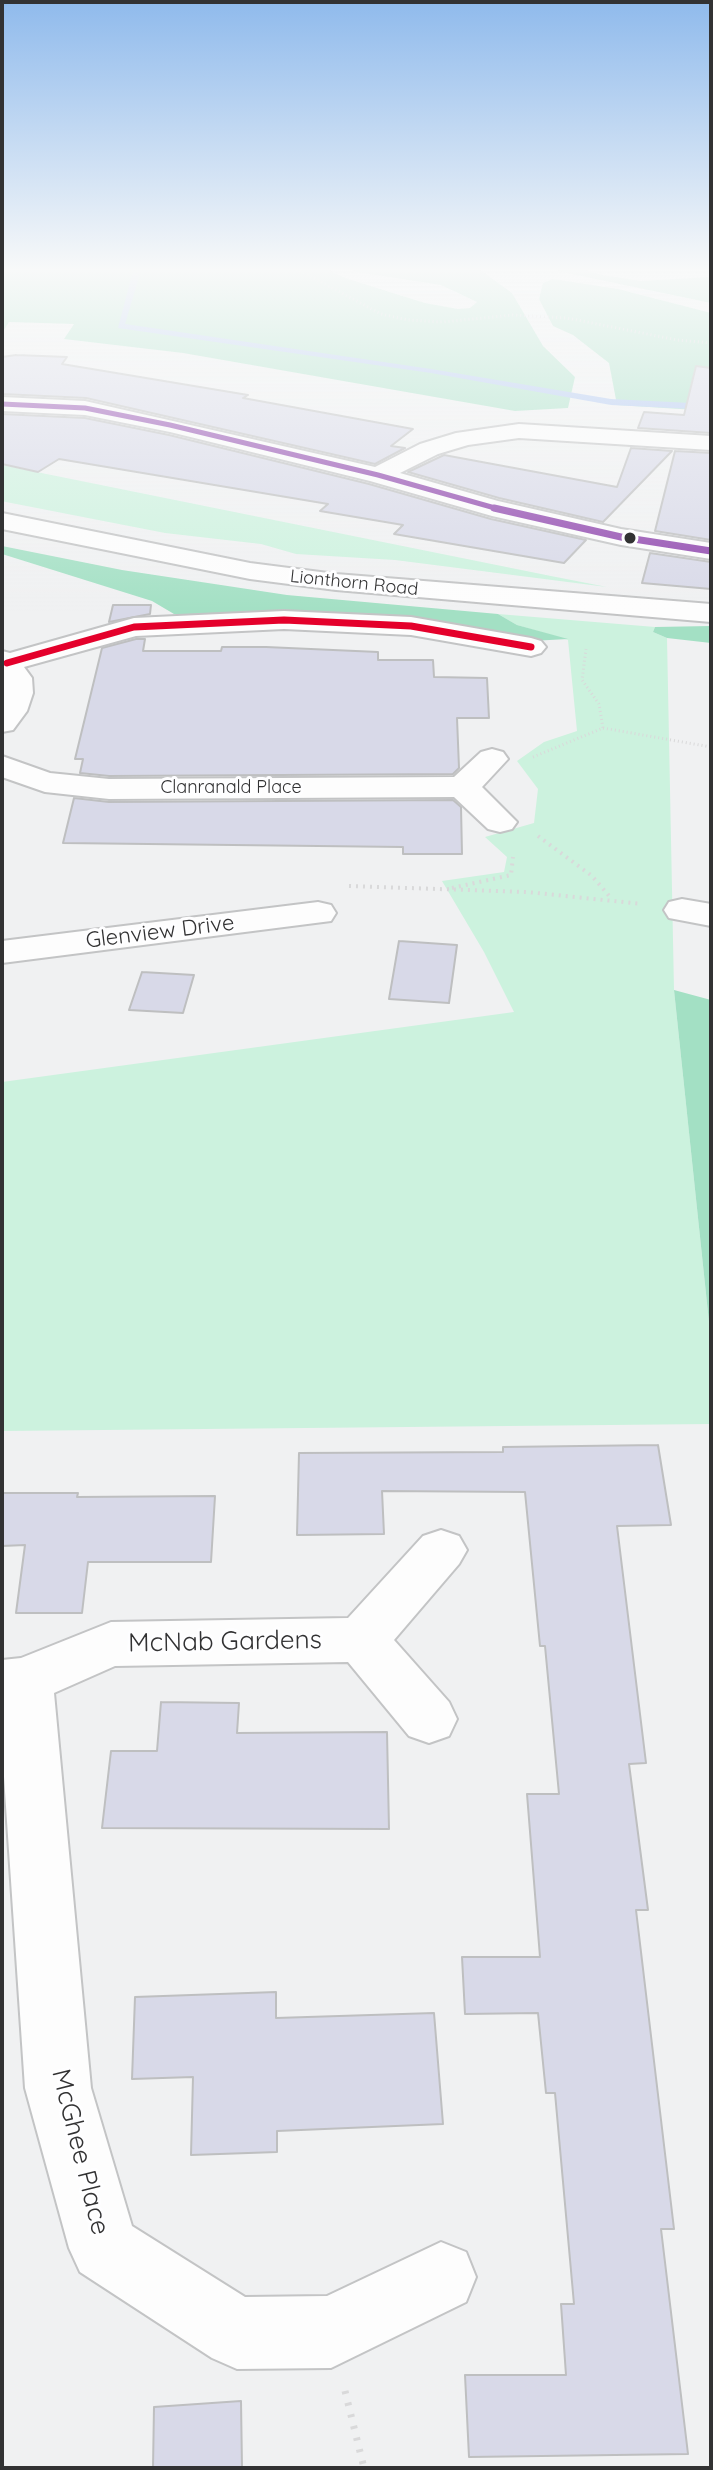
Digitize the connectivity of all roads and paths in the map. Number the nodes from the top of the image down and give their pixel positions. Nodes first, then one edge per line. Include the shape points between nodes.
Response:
1 (2, 404) edge
2 (711, 443) edge
3 (378, 475) junction
4 (2, 521) edge
5 (711, 551) edge
6 (711, 613) edge
7 (531, 647) dead end
8 (586, 649) dead end
9 (5, 662) edge
10 (2, 723) edge
11 (603, 728) junction
12 (711, 747) edge
13 (492, 759) dead end
14 (525, 762) dead end
15 (2, 766) edge
16 (463, 787) junction
17 (500, 822) dead end
18 (535, 834) dead end
19 (514, 858) dead end
20 (452, 888) junction
21 (611, 898) junction
22 (696, 912) edge
23 (318, 913) joint
24 (2, 952) edge
25 (441, 1550) dead end
26 (361, 1640) junction
27 (14, 1682) edge
28 (429, 1719) dead end
29 (441, 2277) dead end
30 (331, 2332) junction
31 (364, 2468) edge

1 - 3 street via 85,408
2 - 3 street via 519,431 429,449
3 - 5 street via 621,537
4 - 6 street, Lionthorn Road via 250,571
7 - 9 street via 411,626 284,620 134,627
8 - 11 path via 582,680 599,704
9 - 10 street via 17,678 18,693
11 - 12 path
11 - 14 path
13 - 16 street
15 - 16 street, Clanranald Place via 45,782 109,789
16 - 17 street
18 - 21 path via 592,876
19 - 20 path via 511,875
20 - 21 path
20 - 23 path via 309,886
21 - 22 path
23 - 24 street, Glenview Drive
25 - 26 street
26 - 27 street, McNab Gardens via 111,1644
26 - 28 street
27 - 30 street, McGhee Place via 58,2088 104,2248 237,2333
29 - 30 street, McGhee Place
30 - 31 path

